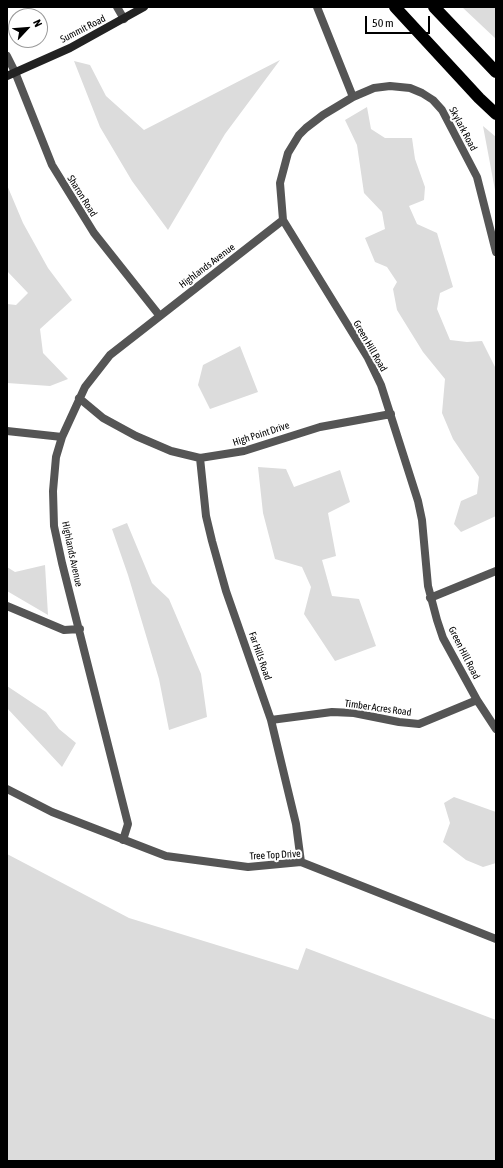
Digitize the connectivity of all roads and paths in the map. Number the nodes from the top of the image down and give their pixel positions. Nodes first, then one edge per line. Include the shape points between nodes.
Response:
1 (117, 7) edge
2 (144, 7) edge
3 (317, 7) edge
4 (395, 7) edge
5 (434, 7) edge
6 (124, 19) junction
7 (7, 56) edge
8 (15, 72) junction
9 (496, 72) edge
10 (7, 76) edge
11 (353, 97) junction
12 (496, 114) edge
13 (283, 220) junction
14 (496, 252) edge
15 (159, 315) junction
16 (79, 398) junction
17 (391, 414) junction
18 (7, 431) edge
19 (62, 437) junction
20 (200, 458) junction
21 (496, 571) edge
22 (430, 598) junction
23 (7, 606) edge
24 (80, 629) junction
25 (477, 700) junction
26 (271, 720) junction
27 (496, 729) edge
28 (7, 789) edge
29 (123, 840) junction
30 (300, 862) junction
31 (496, 939) edge

1 - 6 street
2 - 6 main road, Summit Road
3 - 11 street
4 - 12 highway
5 - 9 highway
6 - 8 main road, Summit Road via 70,48
7 - 8 street, Sharon Road
8 - 10 main road, Summit Road
8 - 15 street, Sharon Road via 52,165 94,233
11 - 13 street, Green Hill Road via 314,121 293,144 280,183
11 - 14 street, Skylark Road via 379,87 403,86 428,96 442,110 477,177
13 - 15 street, Highlands Avenue
13 - 17 street, Green Hill Road via 368,358
15 - 16 street, Highlands Avenue via 110,354
16 - 19 street, Highlands Avenue
16 - 20 street, High Point Drive via 103,418 136,436
17 - 20 street, High Point Drive via 320,427 244,451
17 - 22 street, Green Hill Road via 418,500
18 - 19 street
19 - 24 street, Highlands Avenue via 56,457 53,490 54,526
20 - 26 street, Far Hills Road via 206,516 212,541 226,591
21 - 22 street
22 - 25 street, Green Hill Road via 443,638
23 - 24 street via 64,630
24 - 29 street, Highlands Avenue via 128,824
25 - 26 street, Timber Acres Road via 419,724 354,713 332,712
25 - 27 street, Green Hill Road
26 - 30 street, Far Hills Road via 296,824
28 - 29 street, Tree Top Drive via 52,812
29 - 30 street, Tree Top Drive via 166,856 206,863 248,867
30 - 31 street, Tree Top Drive

